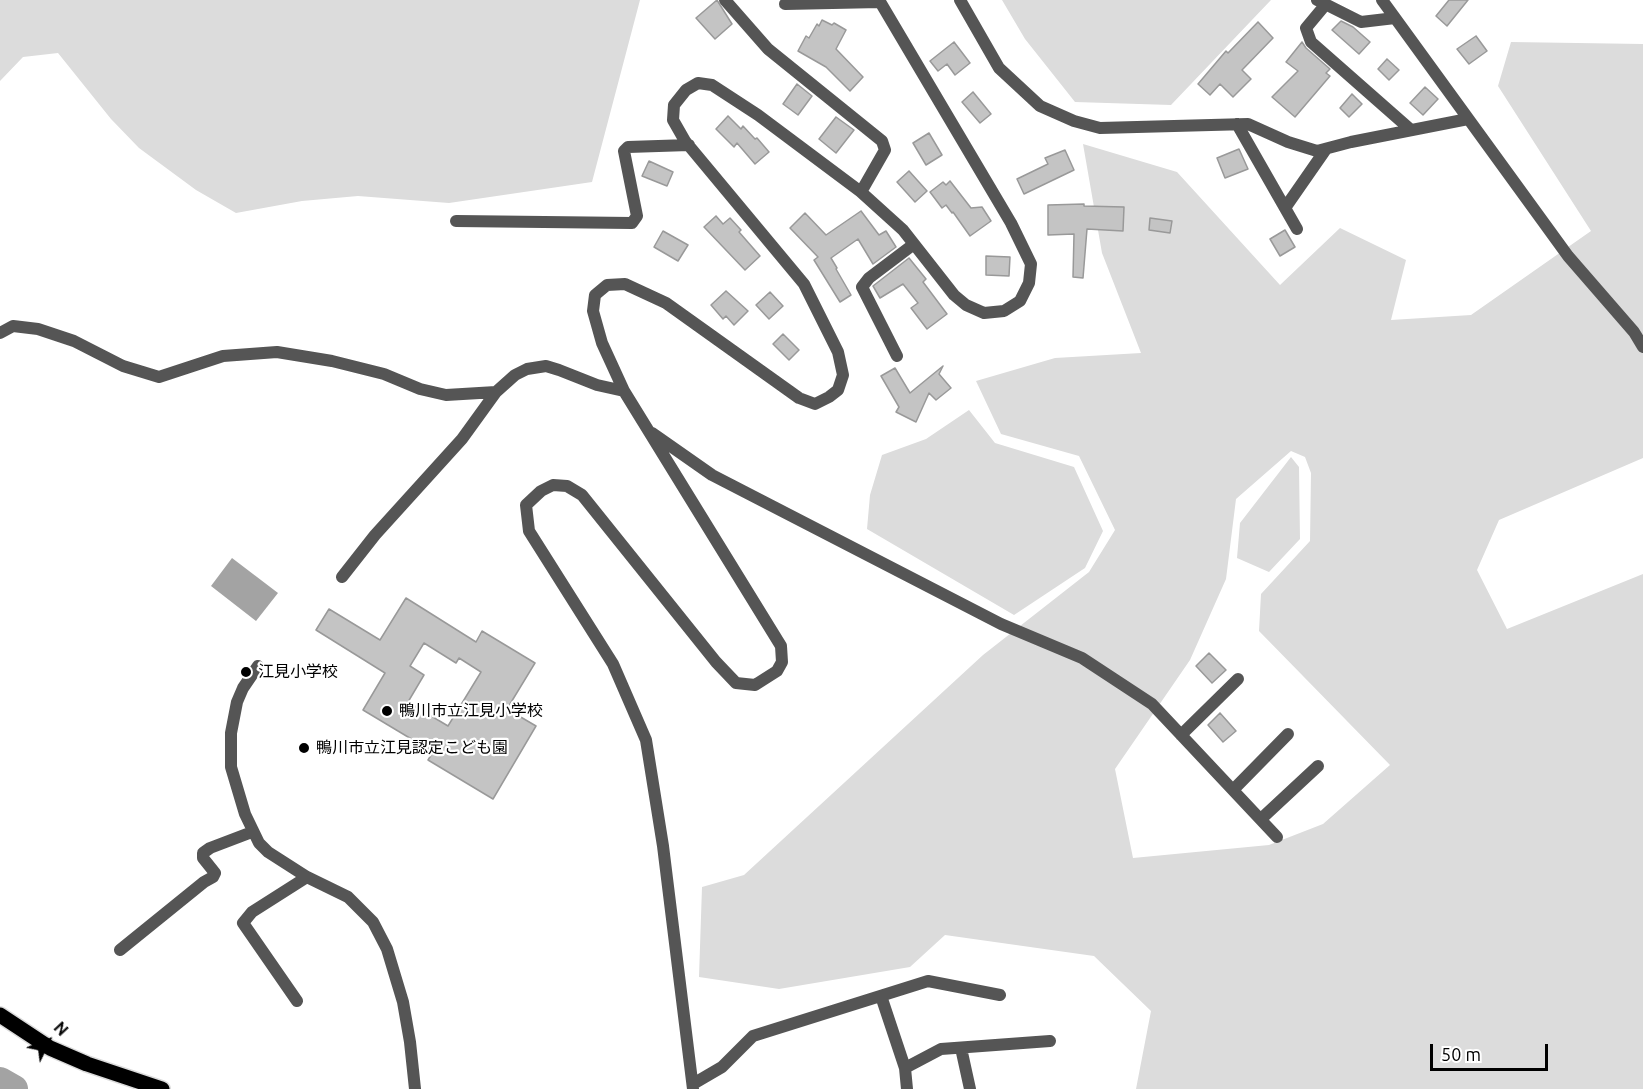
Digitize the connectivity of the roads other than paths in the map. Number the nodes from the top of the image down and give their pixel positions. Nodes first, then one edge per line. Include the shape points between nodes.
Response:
1 (725, 0) edge
2 (960, 0) edge
3 (1382, 0) edge
4 (879, 1) edge
5 (1322, 2) edge
6 (784, 4) dead end
7 (1395, 18) junction
8 (1468, 119) junction
9 (1237, 124) junction
10 (1411, 130) junction
11 (689, 146) junction
12 (1326, 149) junction
13 (861, 192) junction
14 (1285, 208) junction
15 (456, 221) dead end
16 (1297, 229) dead end
17 (915, 244) junction
18 (0, 333) edge
19 (1643, 347) edge
20 (897, 356) dead end
21 (496, 392) junction
22 (624, 392) junction
23 (646, 429) junction
24 (342, 577) dead end
25 (258, 666) dead end
26 (1238, 679) dead end
27 (1288, 734) dead end
28 (1181, 735) junction
29 (1318, 766) dead end
30 (1233, 790) junction
31 (1261, 819) junction
32 (252, 832) junction
33 (1277, 837) dead end
34 (307, 877) junction
35 (120, 950) dead end
36 (999, 995) dead end
37 (881, 996) junction
38 (297, 1000) dead end
39 (0, 1015) edge
40 (1050, 1041) dead end
41 (961, 1048) junction
42 (905, 1068) junction
43 (693, 1087) edge
44 (162, 1089) edge
45 (415, 1089) edge
46 (907, 1089) edge
47 (970, 1089) edge

1 - 13 street via 768,49 882,141 885,150
2 - 9 street via 999,68 1040,106 1100,128
3 - 7 street
4 - 6 street
4 - 17 street via 1011,223 1031,264 1029,283 1020,301 1004,311 984,313 954,295
5 - 7 street via 1361,22
5 - 10 street via 1306,28 1311,42
7 - 8 street
8 - 10 street
8 - 19 street via 1568,256
9 - 12 street via 1248,124 1317,151
9 - 14 street
10 - 12 street
11 - 13 street via 673,120 674,105 698,83 712,85
11 - 15 street via 628,147 624,151 637,216 632,223
11 - 22 street via 804,284 838,352 843,375 838,390 814,404 799,398 666,303 626,285 607,285 596,294 593,311 602,343
12 - 14 street
13 - 17 street
14 - 16 street
17 - 20 street via 868,278 862,287
18 - 21 street via 13,327 38,329 74,341 123,366 159,377 224,356 277,352 384,374 446,395
21 - 22 street via 515,375 546,366
21 - 24 street via 462,439 375,534
22 - 23 street
23 - 28 street via 722,480 1001,624 1082,658 1152,704
23 - 43 street via 781,646 782,662 767,679 755,685 736,683 582,495 567,486 553,485 526,505 529,531 613,664 646,740
25 - 32 street via 237,702 230,750 235,784
26 - 28 street
27 - 30 street
28 - 30 street
29 - 31 street
30 - 31 street
31 - 33 street
32 - 34 street via 268,852
32 - 35 street via 203,853 215,873 213,877
34 - 38 street via 252,912 243,923
34 - 45 street via 355,902 381,935 403,1002
36 - 37 street via 928,981
37 - 42 street
37 - 43 street via 753,1036 722,1067
39 - 44 main road via 50,1048
40 - 41 street
41 - 42 street via 941,1049
41 - 47 street
42 - 46 street

